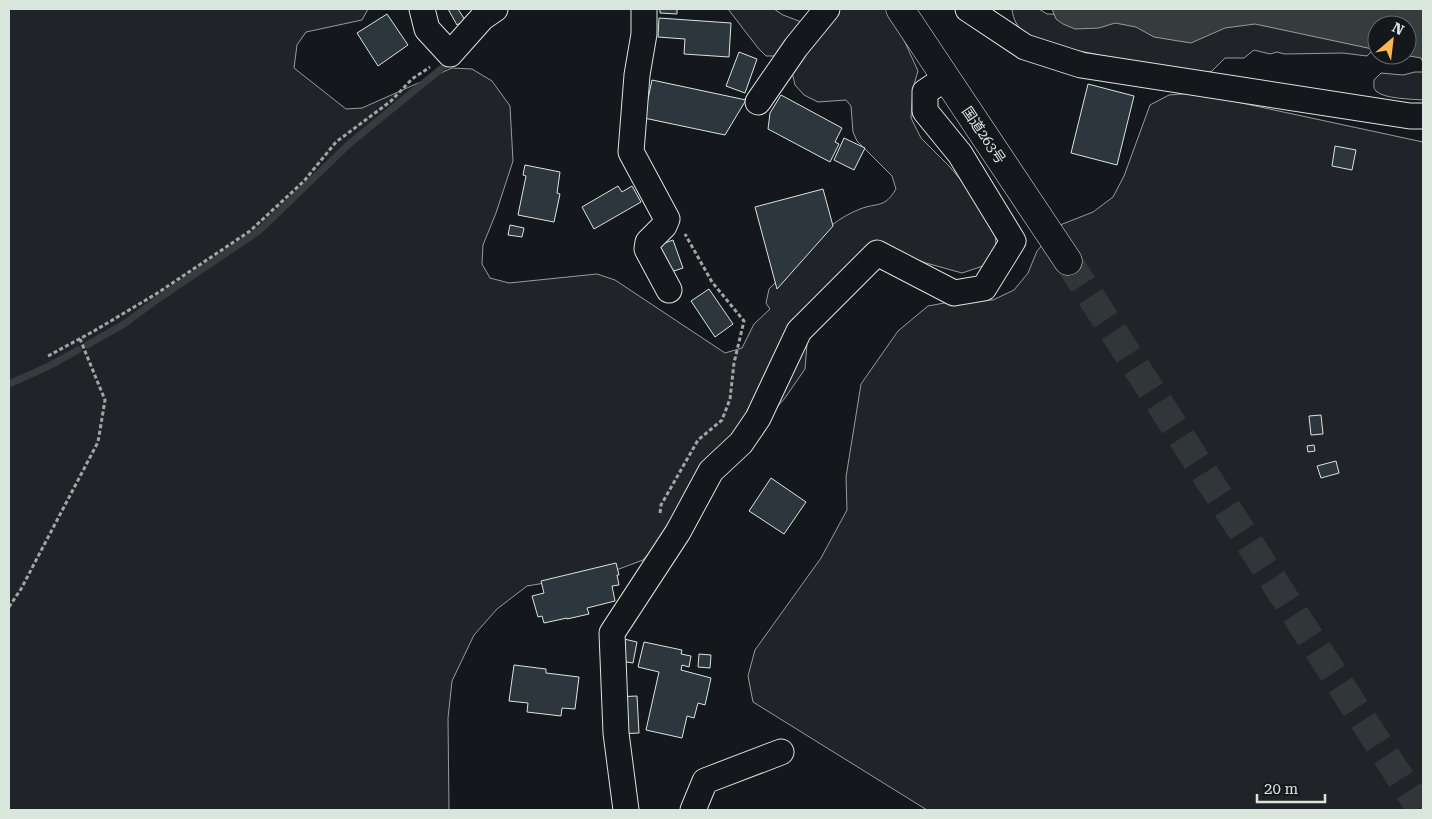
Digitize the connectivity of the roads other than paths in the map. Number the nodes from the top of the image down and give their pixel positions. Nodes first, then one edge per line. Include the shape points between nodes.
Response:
1 (422, 9) edge
2 (495, 9) edge
3 (644, 9) edge
4 (827, 9) edge
5 (900, 9) edge
6 (968, 9) edge
7 (946, 78) junction
8 (758, 102) dead end
9 (1423, 116) edge
10 (1068, 261) tunnel mouth
11 (669, 290) dead end
12 (781, 752) dead end
13 (626, 810) edge
14 (693, 810) edge

1 - 2 street via 427,29 450,54 482,18
3 - 11 street via 631,152 667,220 648,242 647,249
4 - 8 street
5 - 7 highway, 国道263号
6 - 9 street via 1024,47 1081,65
7 - 10 highway, 国道263号
7 - 13 street via 925,92 926,111 960,154 1013,242 984,288 954,293 877,253 799,330 758,418 741,443 711,471 678,532 612,633 616,733
12 - 14 street via 705,781

